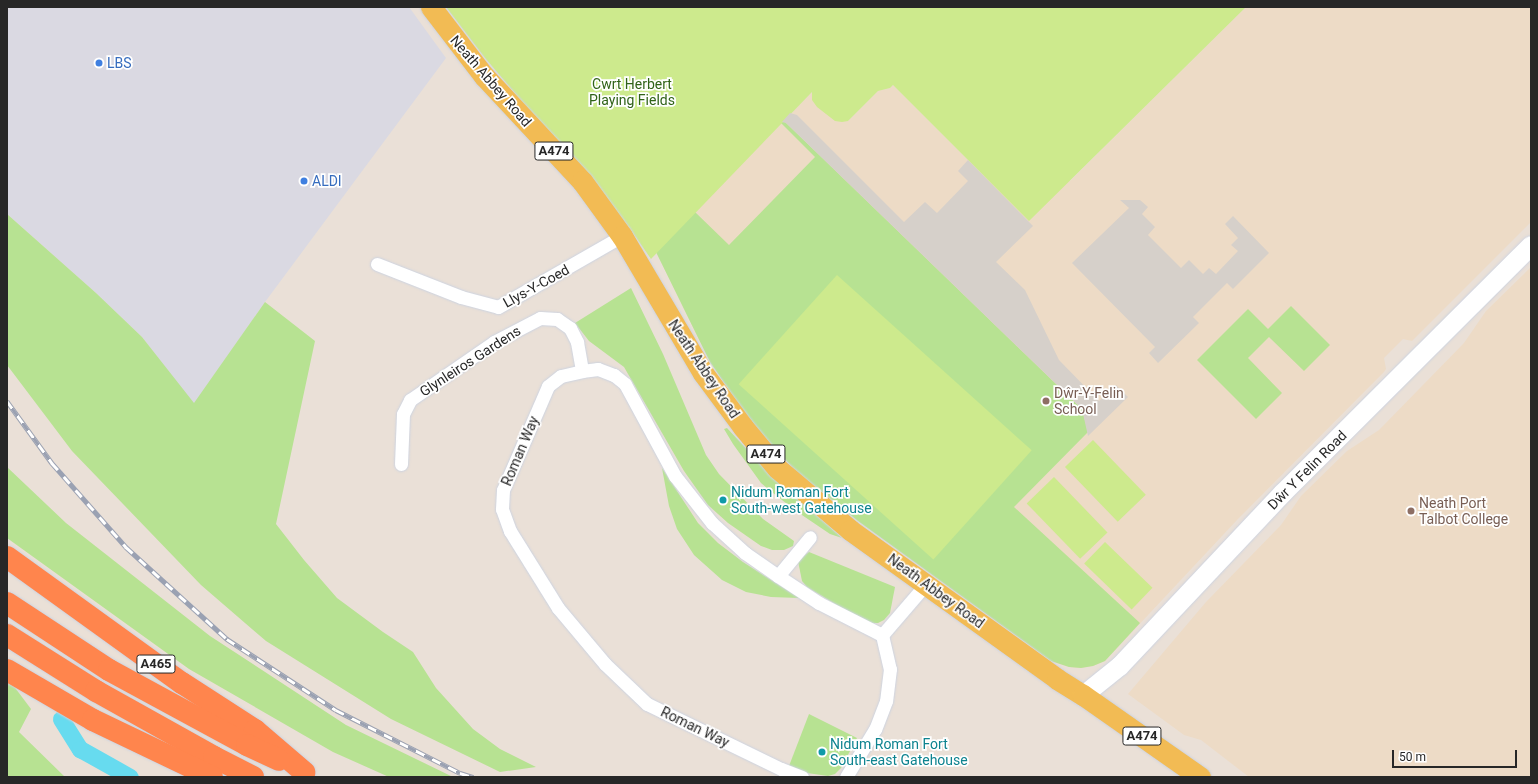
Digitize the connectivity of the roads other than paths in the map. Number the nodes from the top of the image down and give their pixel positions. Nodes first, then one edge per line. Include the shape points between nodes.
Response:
1 (431, 7) edge
2 (622, 236) junction
3 (1531, 245) edge
4 (377, 264) dead end
5 (582, 371) junction
6 (401, 464) dead end
7 (810, 537) dead end
8 (7, 557) edge
9 (778, 576) junction
10 (926, 584) junction
11 (7, 603) edge
12 (7, 635) edge
13 (882, 635) junction
14 (10, 671) edge
15 (1083, 695) junction
16 (311, 774) edge
17 (212, 777) edge
18 (253, 777) edge
19 (802, 777) edge
20 (846, 777) edge
21 (1200, 777) edge

1 - 2 main road, Neath Abbey Road / A474 via 484,76 582,182
2 - 4 street, Llys-Y-Coed via 498,307 461,297
2 - 10 main road, Neath Abbey Road / A474 via 703,373 777,468 850,530
3 - 15 street, Dŵr Y Felin Road via 1282,493 1119,666
5 - 6 street, Glynleiros Gardens via 578,342 570,328 557,319 540,318 494,342 410,400 403,414
5 - 9 street, Roman Way via 598,369 614,375 625,384 675,476 712,523 745,554
5 - 19 street, Roman Way via 561,376 548,386 503,490 502,508 510,531 558,608 605,664 647,704 781,770
7 - 9 street
8 - 16 highway, A465 via 182,683 255,730
9 - 13 street, Roman Way via 819,603
10 - 13 street
10 - 15 main road, Neath Abbey Road / A474
11 - 16 highway, A465 via 109,670 247,745
12 - 18 highway via 96,691
13 - 20 street via 890,670 886,701 875,729
14 - 17 highway via 56,700
15 - 21 main road, Neath Abbey Road / A474

